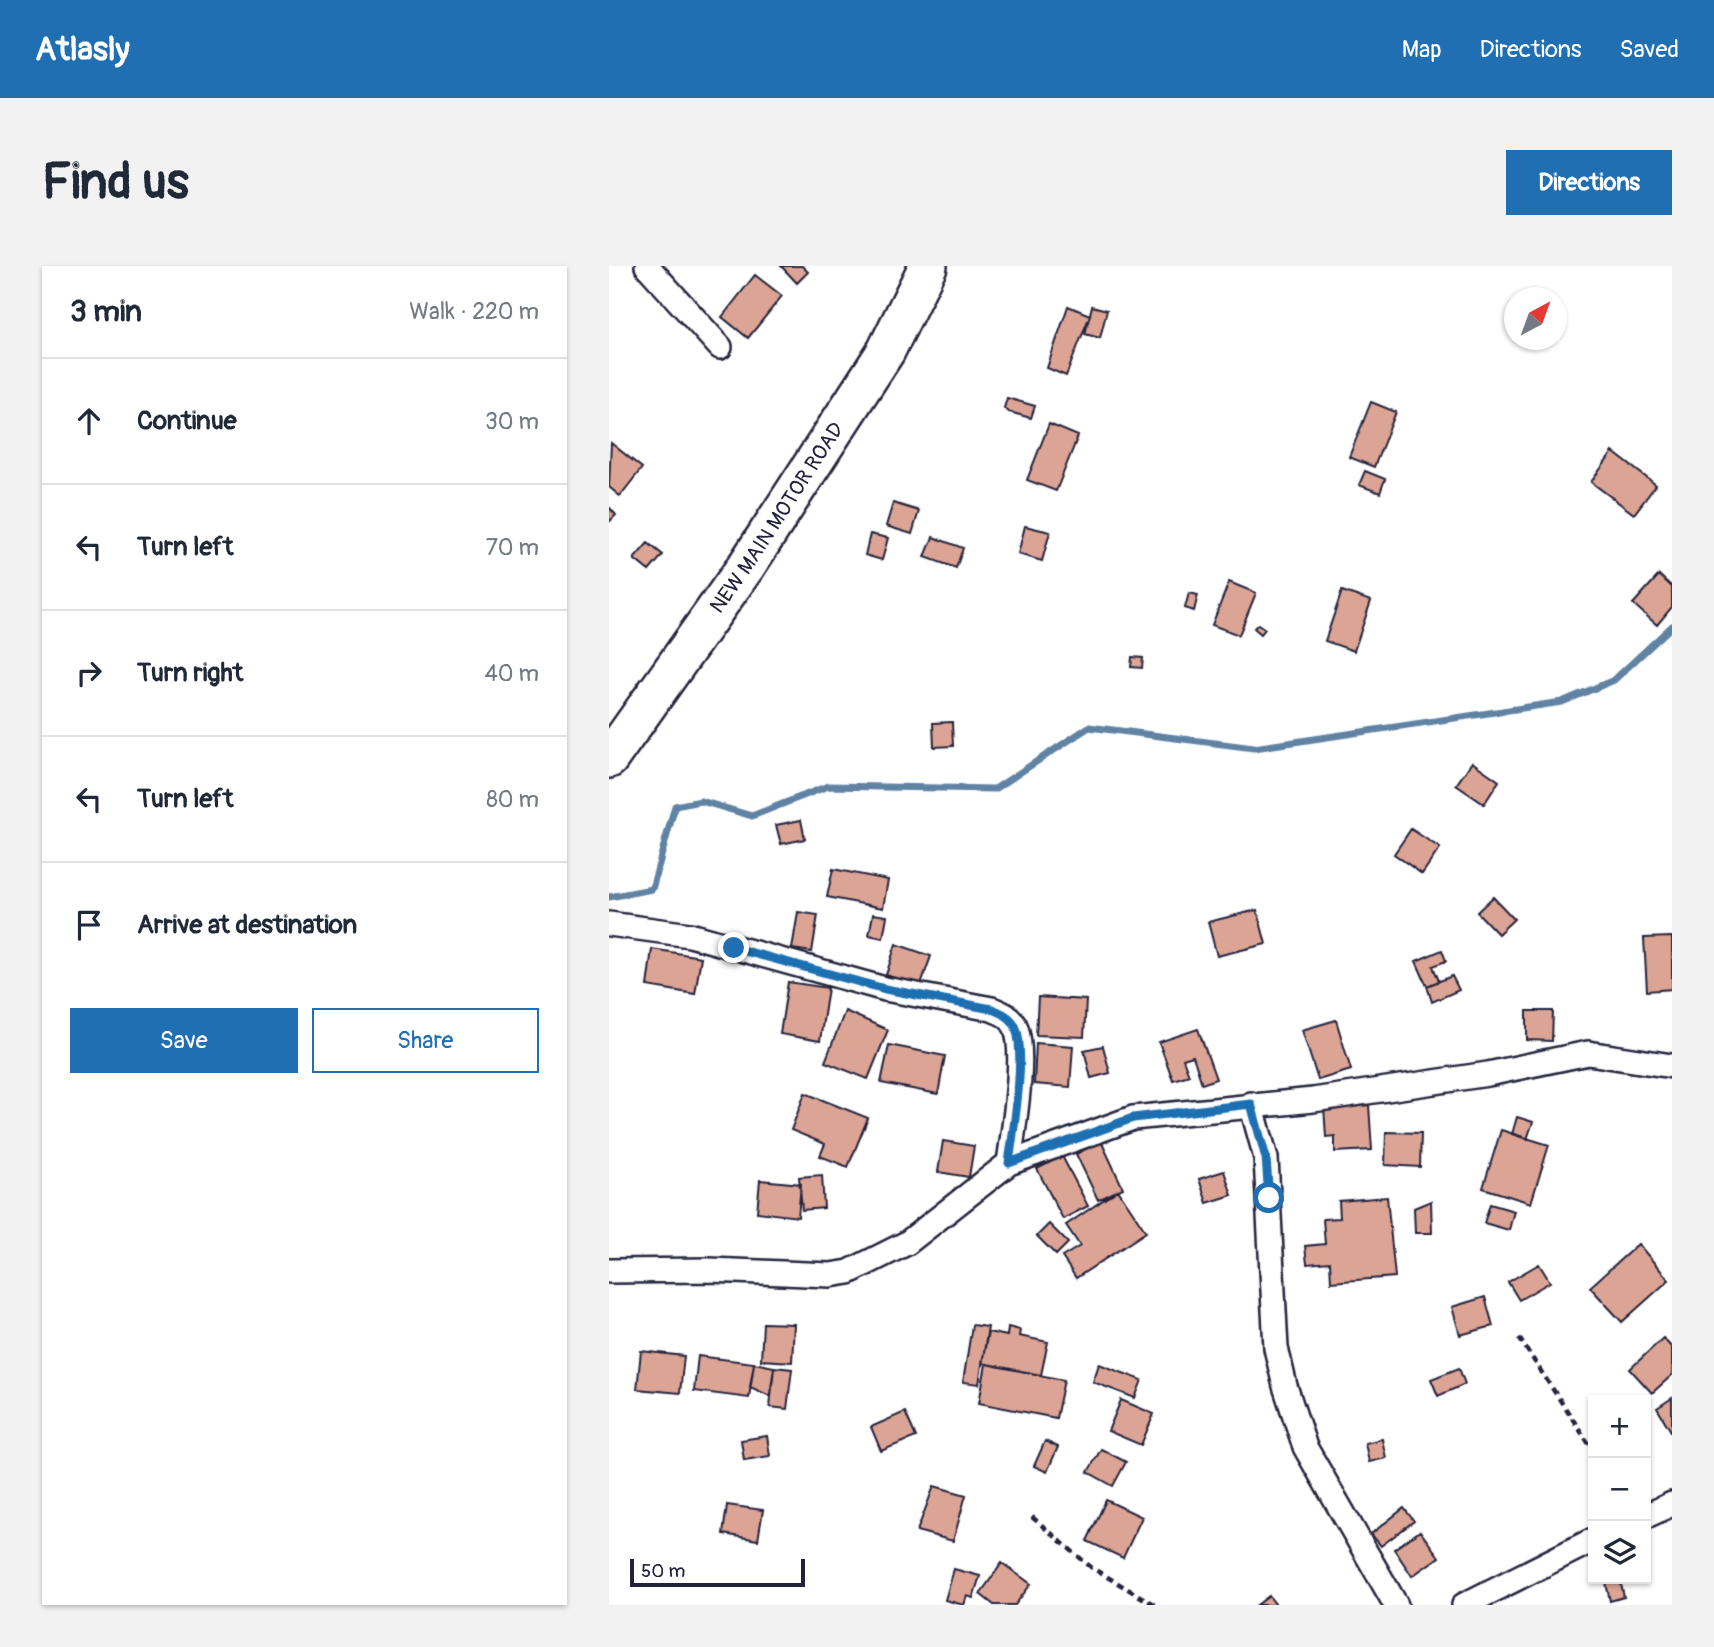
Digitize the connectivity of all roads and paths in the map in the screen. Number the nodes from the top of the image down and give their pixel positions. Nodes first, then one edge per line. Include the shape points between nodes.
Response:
1 (647, 266) edge
2 (902, 266) edge
3 (928, 266) edge
4 (720, 346) dead end
5 (609, 726) edge
6 (609, 759) edge
7 (609, 924) edge
8 (1669, 1064) edge
9 (1251, 1104) junction
10 (1009, 1163) junction
11 (609, 1271) edge
12 (1520, 1338) dead end
13 (1588, 1442) edge
14 (1672, 1504) edge
15 (1651, 1514) edge
16 (1032, 1517) dead end
17 (1588, 1543) edge
18 (1155, 1605) edge
19 (1396, 1605) edge
20 (1464, 1605) edge

1 - 4 street
2 - 5 highway, NEW MAIN MOTOR ROAD via 861,347 732,553
3 - 6 highway, NEW MAIN MOTOR ROAD via 871,373 747,565
7 - 10 street via 690,935 872,985 1007,1015 1016,1028 1019,1074
8 - 9 street via 1588,1053 1474,1076 1313,1100
9 - 10 street via 1133,1118
9 - 19 street via 1266,1158 1276,1348 1285,1387 1305,1447
10 - 11 street via 907,1243 849,1272
12 - 13 path
14 - 15 street
16 - 18 path via 1091,1568
17 - 20 street

